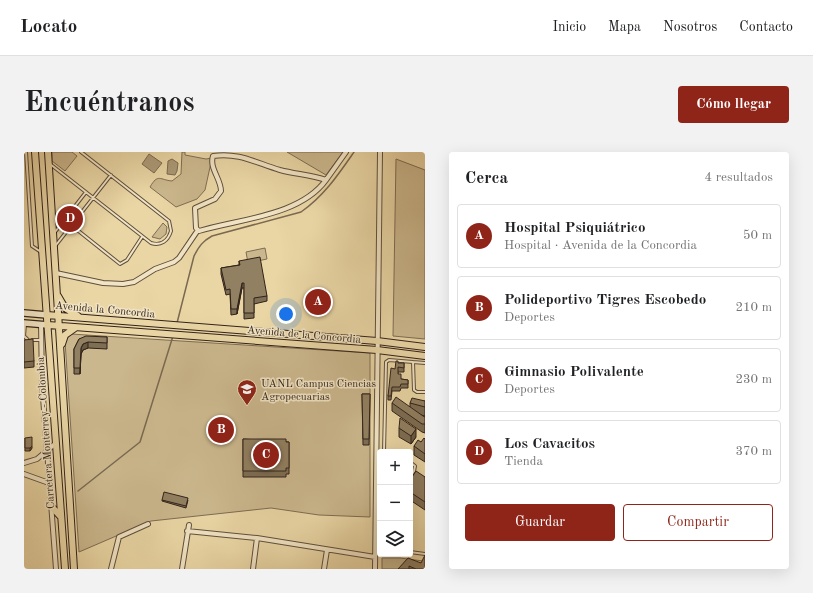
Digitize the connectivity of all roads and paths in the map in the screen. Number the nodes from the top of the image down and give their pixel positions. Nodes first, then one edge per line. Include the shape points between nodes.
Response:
1 (26, 152) edge
2 (36, 152) edge
3 (48, 152) edge
4 (81, 152) edge
5 (346, 152) edge
6 (380, 152) edge
7 (48, 163) junction
8 (111, 175) junction
9 (326, 180) junction
10 (86, 192) junction
11 (93, 197) junction
12 (71, 225) junction
13 (198, 230) junction
14 (53, 234) junction
15 (143, 236) junction
16 (54, 248) junction
17 (42, 253) junction
18 (56, 273) junction
19 (57, 293) junction
20 (24, 313) edge
21 (47, 315) junction
22 (58, 316) junction
23 (84, 318) junction
24 (24, 323) edge
25 (44, 325) junction
26 (58, 326) junction
27 (184, 326) joint
28 (76, 327) junction
29 (181, 335) joint
30 (40, 340) junction
31 (377, 341) junction
32 (425, 347) edge
33 (60, 350) junction
34 (377, 350) junction
35 (425, 356) edge
36 (413, 362) junction
37 (425, 363) edge
38 (52, 383) junction
39 (42, 384) junction
40 (425, 392) edge
41 (56, 443) junction
42 (384, 449) edge
43 (46, 451) junction
44 (24, 464) edge
45 (24, 474) edge
46 (49, 483) junction
47 (51, 506) junction
48 (61, 517) junction
49 (148, 524) dead end
50 (189, 524) dead end
51 (187, 531) junction
52 (257, 538) junction
53 (327, 550) junction
54 (413, 552) edge
55 (377, 553) edge
56 (425, 554) edge
57 (375, 556) junction
58 (56, 569) edge
59 (65, 569) edge
60 (74, 569) edge
61 (111, 569) edge
62 (182, 569) edge
63 (253, 569) edge
64 (324, 569) edge
65 (375, 569) edge

1 - 17 lane via 32,246
2 - 17 main road, Carretera Monterrey - Colombia
3 - 7 main road, Carretera Monterrey - Colombia
4 - 8 lane
5 - 9 street
6 - 31 street
7 - 10 lane
7 - 14 main road, Carretera Monterrey - Colombia
8 - 11 lane
8 - 15 lane via 169,221 171,231 162,243 155,244
9 - 13 street via 313,193 285,208
9 - 13 street via 281,170 246,157 214,155 212,164 221,191 215,199 195,208
10 - 11 lane
10 - 14 lane
11 - 12 lane
11 - 15 lane
12 - 15 lane via 120,264 127,260
12 - 16 lane
13 - 18 street via 179,258 134,282 103,283
14 - 16 main road, Carretera Monterrey - Colombia
16 - 18 main road, Carretera Monterrey - Colombia
17 - 21 main road, Carretera Monterrey - Colombia
18 - 19 main road, Carretera Monterrey - Colombia
19 - 22 main road, Carretera Monterrey - Colombia
19 - 23 main road via 65,308
20 - 21 main road, Avenida la Concordia
21 - 22 main road, Avenida la Concordia
21 - 25 main road, Carretera Monterrey - Colombia
22 - 23 main road, Avenida la Concordia
22 - 26 main road, Carretera Monterrey - Colombia
23 - 27 main road, Avenida la Concordia
24 - 25 main road, Avenida la Concordia
24 - 30 lane via 25,338
25 - 26 main road, Avenida la Concordia
25 - 30 street
25 - 38 main road, Carretera Monterrey - Colombia
26 - 28 main road, Avenida la Concordia
26 - 33 main road, Carretera Monterrey - Colombia
27 - 31 main road, Avenida de la Concordia
28 - 29 main road, Avenida la Concordia
28 - 33 main road via 65,335
29 - 34 main road, Avenida de la Concordia
30 - 39 street
31 - 32 main road, Avenida de la Concordia
31 - 34 street
33 - 60 main road, Carretera Monterrey - Colombia
34 - 35 main road, Avenida de la Concordia
34 - 57 street
36 - 37 lane
36 - 40 lane via 414,390
36 - 42 lane via 389,360 385,364
38 - 39 street
38 - 41 main road, Carretera Monterrey - Colombia
39 - 43 street
41 - 43 street
41 - 48 main road, Carretera Monterrey - Colombia
43 - 44 street via 32,462
43 - 46 street
45 - 46 street
46 - 47 street
47 - 48 main road
47 - 58 street
48 - 59 main road, Carretera Monterrey - Colombia
49 - 61 street via 119,537
50 - 51 street
51 - 52 street
51 - 62 street
52 - 53 street
52 - 63 street
53 - 57 street
53 - 64 street
54 - 56 lane
55 - 57 lane
57 - 65 street

